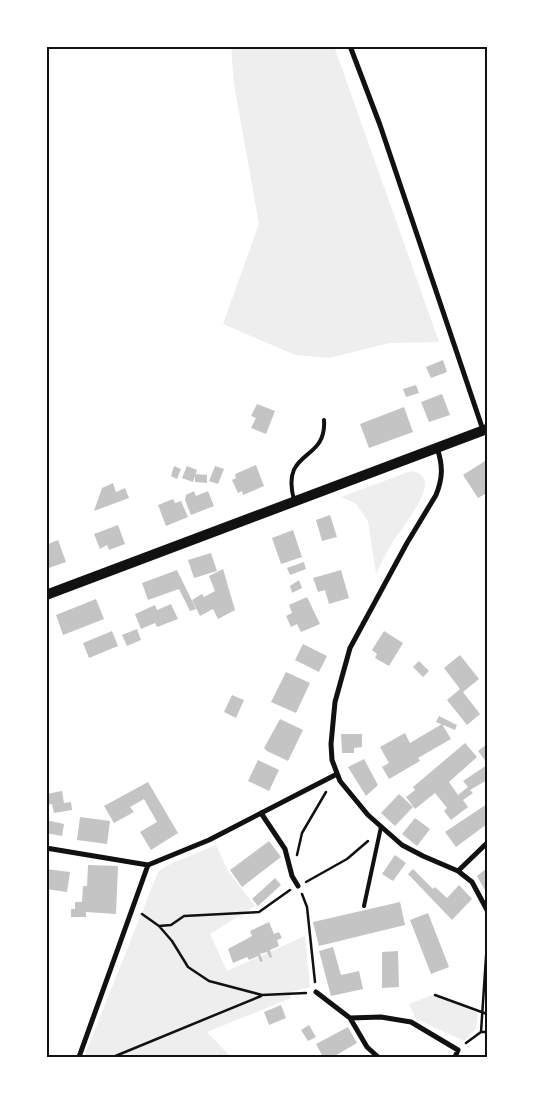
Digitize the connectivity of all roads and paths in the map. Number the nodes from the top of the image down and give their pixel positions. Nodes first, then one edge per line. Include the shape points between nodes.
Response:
1 (350, 46) edge
2 (324, 420) dead end
3 (485, 430) edge
4 (437, 447) junction
5 (294, 500) junction
6 (46, 595) edge
7 (336, 774) junction
8 (261, 813) junction
9 (380, 826) junction
10 (487, 843) edge
11 (46, 848) edge
12 (148, 865) junction
13 (458, 871) junction
14 (292, 876) junction
15 (298, 886) junction
16 (364, 906) dead end
17 (308, 907) dead end
18 (133, 908) junction
19 (487, 910) edge
20 (159, 926) junction
21 (487, 942) edge
22 (316, 992) junction
23 (262, 995) junction
24 (435, 995) dead end
25 (480, 1012) junction
26 (487, 1014) edge
27 (350, 1018) junction
28 (481, 1032) junction
29 (487, 1032) edge
30 (458, 1050) junction
31 (79, 1057) edge
32 (113, 1057) edge
33 (378, 1057) edge
34 (455, 1057) edge

1 - 3 street
2 - 5 lane via 322,440 291,473
3 - 4 main road
4 - 5 main road
4 - 7 street via 442,478 436,495 364,620 344,665 335,702 331,744
5 - 6 main road
7 - 8 street
7 - 9 street via 350,796
7 - 14 path via 302,833
8 - 12 street via 209,840
8 - 14 street via 286,849
9 - 13 street via 402,845
9 - 15 path via 347,859
9 - 16 lane
10 - 13 street
11 - 12 street
12 - 18 street
13 - 19 street via 472,882
14 - 15 street
15 - 20 path via 259,912 184,916 171,924
17 - 22 path
18 - 20 path
18 - 31 street
20 - 23 path via 172,940 188,967 209,981
21 - 25 path
22 - 23 path
22 - 27 street
23 - 32 path
24 - 25 path
25 - 26 path
25 - 28 path
27 - 30 street via 381,1017 411,1022
27 - 33 street
28 - 29 path
28 - 30 path
30 - 34 street

